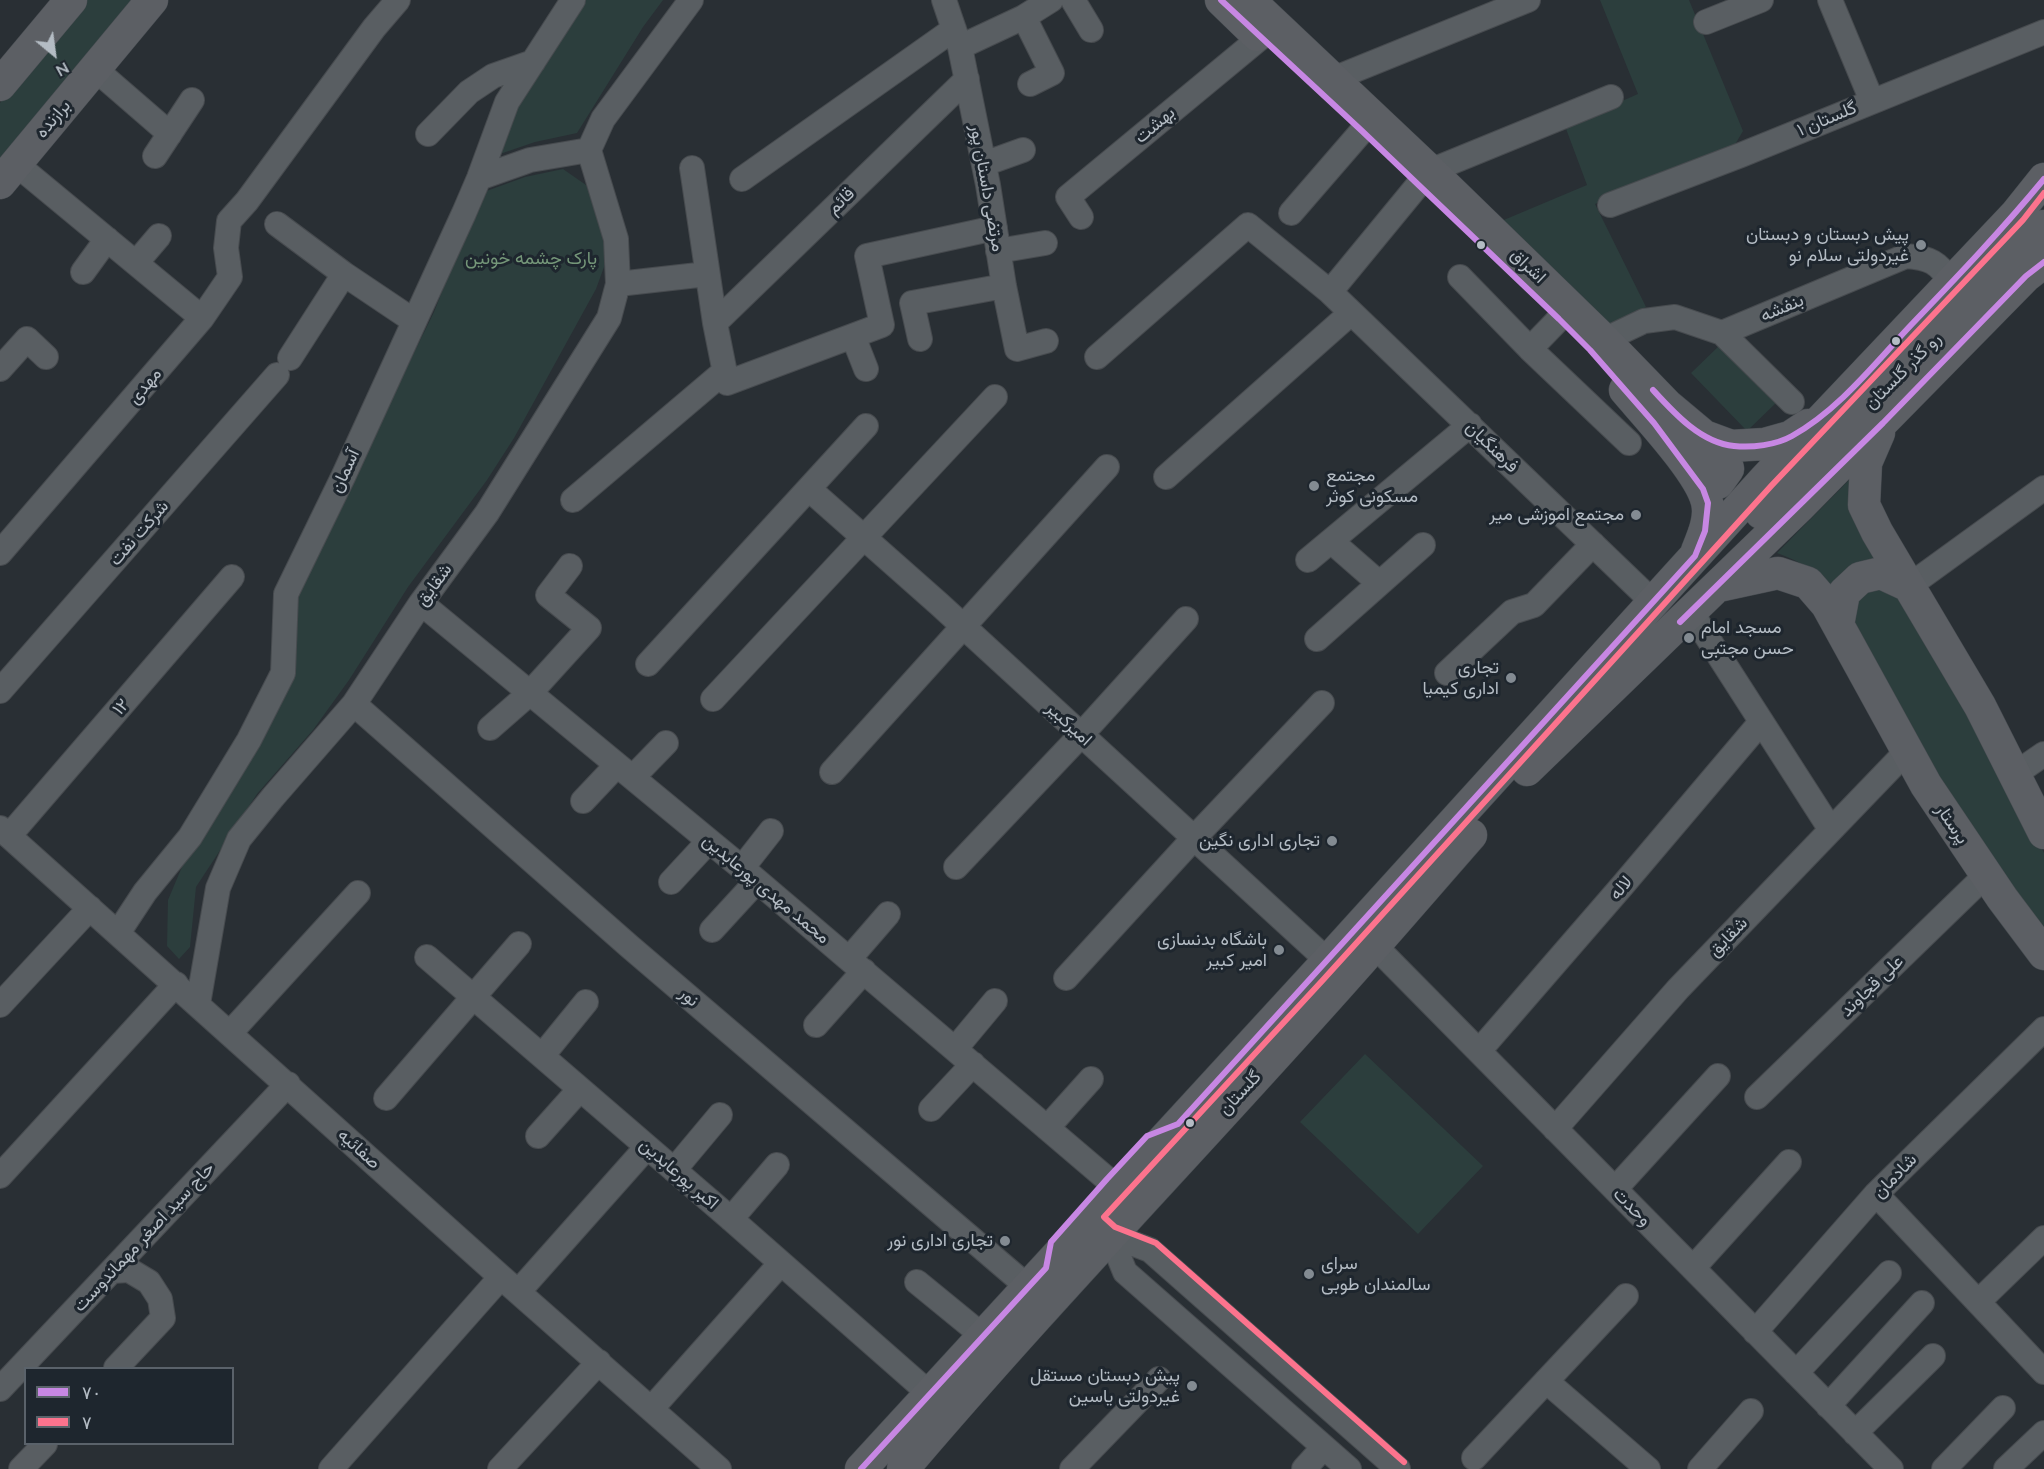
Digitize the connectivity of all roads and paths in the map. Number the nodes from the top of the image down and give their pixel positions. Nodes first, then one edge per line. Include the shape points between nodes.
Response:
1 (71, 0) edge
2 (152, 0) edge
3 (398, 0) edge
4 (573, 0) edge
5 (691, 0) edge
6 (944, 0) edge
7 (1073, 0) edge
8 (1221, 0) edge
9 (1248, 0) edge
10 (1528, 0) edge
11 (1761, 0) edge
12 (1830, 0) edge
13 (1039, 5) edge
14 (1706, 22) dead end
15 (1091, 30) dead end
16 (2044, 32) edge
17 (957, 38) junction
18 (1260, 38) junction
19 (533, 62) junction
20 (95, 69) junction
21 (967, 79) junction
22 (1333, 80) junction
23 (1030, 84) dead end
24 (0, 86) edge
25 (1611, 97) dead end
26 (192, 100) dead end
27 (1872, 101) junction
28 (1362, 131) junction
29 (170, 134) junction
30 (428, 134) dead end
31 (589, 150) junction
32 (1023, 150) dead end
33 (154, 156) dead end
34 (984, 164) junction
35 (692, 168) dead end
36 (8, 174) edge
37 (479, 178) junction
38 (1424, 178) junction
39 (742, 179) dead end
40 (2044, 179) edge
41 (1610, 205) dead end
42 (1291, 213) dead end
43 (1080, 217) dead end
44 (277, 224) dead end
45 (2044, 226) edge
46 (159, 236) dead end
47 (107, 239) junction
48 (997, 239) junction
49 (1045, 243) dead end
50 (2044, 262) edge
51 (135, 263) junction
52 (83, 272) dead end
53 (344, 274) junction
54 (707, 274) junction
55 (1460, 277) dead end
56 (1951, 282) junction
57 (618, 284) junction
58 (1004, 286) junction
59 (1330, 292) junction
60 (1351, 313) junction
61 (202, 318) junction
62 (1559, 319) junction
63 (414, 321) junction
64 (715, 323) junction
65 (1722, 333) junction
66 (853, 336) junction
67 (920, 339) dead end
68 (1604, 340) junction
69 (1046, 341) dead end
70 (1530, 350) junction
71 (46, 357) dead end
72 (1097, 357) dead end
73 (0, 368) edge
74 (866, 369) dead end
75 (725, 371) junction
76 (995, 397) dead end
77 (1792, 402) dead end
78 (1833, 407) junction
79 (1883, 423) junction
80 (1470, 424) junction
81 (866, 426) dead end
82 (1704, 436) junction
83 (1629, 443) dead end
84 (1683, 460) junction
85 (1107, 467) dead end
86 (1166, 477) dead end
87 (2044, 488) edge
88 (808, 489) junction
89 (573, 500) dead end
90 (863, 538) junction
91 (1331, 541) junction
92 (1593, 544) junction
93 (1423, 545) dead end
94 (0, 553) edge
95 (1695, 556) junction
96 (1308, 560) dead end
97 (570, 566) dead end
98 (232, 577) dead end
99 (1379, 583) junction
100 (1718, 586) junction
101 (1909, 586) junction
102 (1653, 602) junction
103 (421, 603) junction
104 (1691, 612) junction
105 (1186, 619) dead end
106 (1838, 625) junction
107 (963, 626) junction
108 (1317, 639) dead end
109 (648, 664) dead end
110 (1447, 673) dead end
111 (0, 691) edge
112 (530, 693) junction
113 (713, 699) dead end
114 (1322, 703) dead end
115 (354, 704) junction
116 (1761, 722) junction
117 (490, 728) dead end
118 (1081, 735) junction
119 (666, 743) dead end
120 (1907, 751) junction
121 (2044, 754) edge
122 (1527, 770) junction
123 (625, 771) junction
124 (832, 772) dead end
125 (2014, 774) junction
126 (584, 801) dead end
127 (1831, 830) junction
128 (771, 831) dead end
129 (5, 832) edge
130 (2044, 833) edge
131 (1194, 838) junction
132 (709, 841) junction
133 (956, 867) dead end
134 (750, 874) junction
135 (1986, 875) junction
136 (671, 882) dead end
137 (358, 893) dead end
138 (90, 908) junction
139 (888, 914) dead end
140 (712, 930) dead end
141 (118, 933) junction
142 (519, 944) dead end
143 (1374, 945) junction
144 (2044, 954) edge
145 (427, 957) dead end
146 (1328, 961) junction
147 (856, 965) junction
148 (1066, 978) dead end
149 (176, 984) junction
150 (473, 997) junction
151 (995, 1001) dead end
152 (586, 1002) dead end
153 (198, 1004) junction
154 (0, 1005) edge
155 (816, 1025) dead end
156 (2044, 1029) edge
157 (230, 1033) junction
158 (1479, 1051) junction
159 (542, 1056) junction
160 (964, 1057) junction
161 (1718, 1076) dead end
162 (1091, 1079) dead end
163 (288, 1084) junction
164 (580, 1089) junction
165 (1757, 1097) dead end
166 (386, 1098) dead end
167 (931, 1109) dead end
168 (720, 1115) dead end
169 (1178, 1124) junction
170 (1047, 1128) junction
171 (1555, 1129) junction
172 (538, 1136) dead end
173 (647, 1147) junction
174 (1789, 1162) dead end
175 (777, 1165) dead end
176 (674, 1170) junction
177 (0, 1176) edge
178 (1107, 1179) junction
179 (1615, 1189) junction
180 (1876, 1194) junction
181 (731, 1219) junction
182 (1101, 1227) junction
183 (2044, 1238) edge
184 (781, 1263) junction
185 (1693, 1268) junction
186 (112, 1271) junction
187 (1889, 1273) dead end
188 (1037, 1277) junction
189 (917, 1282) dead end
190 (510, 1284) junction
191 (1626, 1296) dead end
192 (1977, 1302) junction
193 (1922, 1303) dead end
194 (1755, 1332) junction
195 (983, 1336) junction
196 (1934, 1356) dead end
197 (599, 1362) junction
198 (117, 1367) edge
199 (2044, 1372) edge
200 (1796, 1373) junction
201 (1159, 1379) dead end
202 (1546, 1381) junction
203 (0, 1389) edge
204 (930, 1394) junction
205 (1828, 1406) junction
206 (651, 1408) junction
207 (2003, 1408) dead end
208 (1751, 1411) dead end
209 (1855, 1432) junction
210 (2044, 1433) edge
211 (43, 1445) edge
212 (1323, 1448) junction
213 (1474, 1458) dead end
214 (507, 1467) edge
215 (21, 1469) edge
216 (331, 1469) edge
217 (719, 1469) edge
218 (861, 1469) edge
219 (903, 1469) edge
220 (1072, 1469) edge
221 (1304, 1469) edge
222 (1349, 1469) edge
223 (1398, 1469) edge
224 (1648, 1469) edge
225 (1700, 1469) edge
226 (1891, 1469) edge
227 (1944, 1469) edge
228 (2006, 1469) edge

1 - 24 main road
2 - 20 main road, برازنده
3 - 61 street, مهدی via 230,221 226,248 230,277
4 - 19 street, آسمان
5 - 31 street via 603,119
6 - 17 street, مرتضی داستان پور
7 - 15 street
8 - 18 main road, اشراق
9 - 22 main road, اشراق
10 - 22 street
11 - 14 street
12 - 27 street
13 - 17 street
13 - 23 street via 1052,73
16 - 27 street, گلستان ۱
17 - 21 street, مرتضی داستان پور
17 - 39 street
18 - 28 main road, اشراق
18 - 43 street, بهشت via 1068,197
19 - 30 street via 493,76 469,92
19 - 37 street, آسمان via 507,102
20 - 29 street
20 - 36 main road, برازنده
21 - 34 street, مرتضی داستان پور
21 - 64 street, قائم
22 - 38 main road, اشراق
25 - 38 street
26 - 29 street
27 - 41 street, گلستان ۱
28 - 38 main road, اشراق
28 - 42 street
29 - 33 street
31 - 37 street via 530,160
31 - 57 street, شقایق via 616,239
32 - 34 street
34 - 48 street, مرتضی داستان پور
35 - 54 street
36 - 47 street
37 - 63 street, آسمان
38 - 59 street
38 - 62 main road, اشراق
38 - 68 main road, اشراق
40 - 56 main road, گلستان
44 - 53 street
45 - 122 main road, رو گذر گلستان via 1685,590
46 - 51 street
47 - 51 street
47 - 52 street
48 - 49 street
48 - 58 street, مرتضی داستان پور
48 - 66 street via 867,256 882,325
50 - 79 main road
51 - 61 street
53 - 63 street
53 - 111 street, شرکت نفت via 284,366
54 - 57 street
54 - 64 street
55 - 70 street
56 - 65 street, بنفشه via 1926,257 1906,256
56 - 78 main road, گلستان
57 - 103 street, شقایق via 609,318 487,513
58 - 67 street via 912,303
58 - 69 street, مرتضی داستان پور via 1017,349
59 - 60 street, فرهنگیان
59 - 72 street, فرهنگیان via 1248,225
60 - 80 street, فرهنگیان
60 - 86 street
61 - 94 street, مهدی
62 - 70 street
62 - 84 main road, اشراق
63 - 141 street, آسمان via 286,594 283,673 249,740 190,837
64 - 75 street
65 - 68 street via 1675,317 1644,321
65 - 77 street
66 - 74 street
66 - 75 street via 727,383
68 - 82 main road, اشراق via 1667,405
70 - 83 street
71 - 73 street via 27,339
75 - 89 street
76 - 90 street
78 - 82 main road, اشراق via 1790,436 1766,444 1731,446
78 - 95 main road, گلستان
79 - 100 main road
79 - 101 main road via 1866,463 1864,505
80 - 91 street
80 - 92 street, فرهنگیان
81 - 88 street
82 - 84 main road via 1726,460 1728,470 1718,483 1704,478
84 - 95 main road, اشراق via 1708,503 1705,531
85 - 107 street
87 - 101 street
88 - 90 street, امیرکبیر
88 - 109 street
90 - 107 street, امیرکبیر
90 - 113 street
91 - 96 street
91 - 99 street
92 - 102 street, فرهنگیان
92 - 110 street via 1534,605 1512,612
93 - 99 street
95 - 102 main road, گلستان
97 - 112 street via 548,595 589,628
98 - 129 street, ۱۲
99 - 108 street
100 - 104 main road
100 - 106 main road, پرستار via 1778,573 1808,583
101 - 106 main road via 1881,573 1860,578 1844,593
101 - 125 main road via 1980,706
102 - 146 main road, گلستان
103 - 112 street, محمد مهدی پورعابدین
103 - 115 street, شقایق
104 - 116 street
104 - 122 main road
105 - 118 street
106 - 120 main road, پرستار
107 - 118 street, امیرکبیر
107 - 124 street
112 - 117 street
112 - 123 street, محمد مهدی پورعابدین
114 - 131 street
115 - 153 street, شقایق via 239,839 218,888
115 - 188 street, نور via 629,946
116 - 127 street
116 - 158 street, لاله
118 - 131 street, امیرکبیر
118 - 133 street
119 - 123 street
120 - 127 street, شقایق
120 - 135 main road, پرستار
121 - 125 street
122 - 143 main road, گلستان
123 - 126 street
123 - 132 street, محمد مهدی پورعابدین
125 - 130 main road
127 - 171 street, شقایق via 1678,989
128 - 134 street
129 - 138 street, صفائیه
131 - 146 street, امیرکبیر
131 - 148 street
132 - 134 street, محمد مهدی پورعابدین
132 - 136 street
134 - 140 street
134 - 147 street, محمد مهدی پورعابدین
135 - 144 main road, پرستار
135 - 165 street, علی قجاوند
137 - 157 street
138 - 141 street, صفائیه
138 - 154 street
139 - 147 street
141 - 149 street, صفائیه
142 - 150 street
143 - 158 street, وحدت
143 - 182 main road, گلستان
145 - 150 street, اکبر پورعابدین
146 - 169 main road, گلستان
147 - 155 street
147 - 160 street, محمد مهدی پورعابدین
149 - 153 street, صفائیه
149 - 177 street
150 - 159 street, اکبر پورعابدین
150 - 166 street
151 - 160 street
152 - 159 street
153 - 157 street, صفائیه
156 - 180 street, شادمان
157 - 163 street, صفائیه
158 - 171 street, وحدت
159 - 164 street, اکبر پورعابدین
160 - 167 street
160 - 170 street, محمد مهدی پورعابدین
161 - 179 street
162 - 170 street
163 - 186 street, حاج سید اصغر مهماندوست
163 - 190 street, صفائیه
164 - 172 street
164 - 173 street, اکبر پورعابدین
168 - 176 street
169 - 178 street via 1147,1136
169 - 182 main road, گلستان
170 - 178 street, محمد مهدی پورعابدین
171 - 179 street, وحدت
173 - 176 street, اکبر پورعابدین
173 - 190 street
174 - 185 street
175 - 181 street
176 - 181 street, اکبر پورعابدین
178 - 188 street via 1051,1242
179 - 185 street, وحدت
180 - 192 street
180 - 194 street, شادمان
181 - 184 street, اکبر پورعابدین
182 - 188 main road, گلستان
182 - 212 street via 1125,1272
182 - 219 main road, گلستان
182 - 223 street via 1150,1250
183 - 192 street
184 - 204 street, اکبر پورعابدین
184 - 206 street
185 - 194 street, وحدت
186 - 198 street via 129,1270 149,1282 160,1299 163,1318
186 - 203 street, حاج سید اصغر مهماندوست
187 - 200 street
188 - 195 main road, گلستان
189 - 195 street
190 - 197 street, صفائیه
190 - 216 street
191 - 202 street
192 - 199 street
193 - 205 street
194 - 200 street, وحدت
195 - 204 main road, گلستان
196 - 209 street
197 - 206 street, صفائیه
197 - 214 street
200 - 205 street, وحدت
201 - 220 street
202 - 213 street
202 - 224 street
204 - 218 main road, گلستان
205 - 209 street, وحدت
206 - 217 street, صفائیه
207 - 227 street
208 - 225 street
209 - 226 street, وحدت
210 - 228 street
211 - 215 street
212 - 221 street
212 - 222 street

